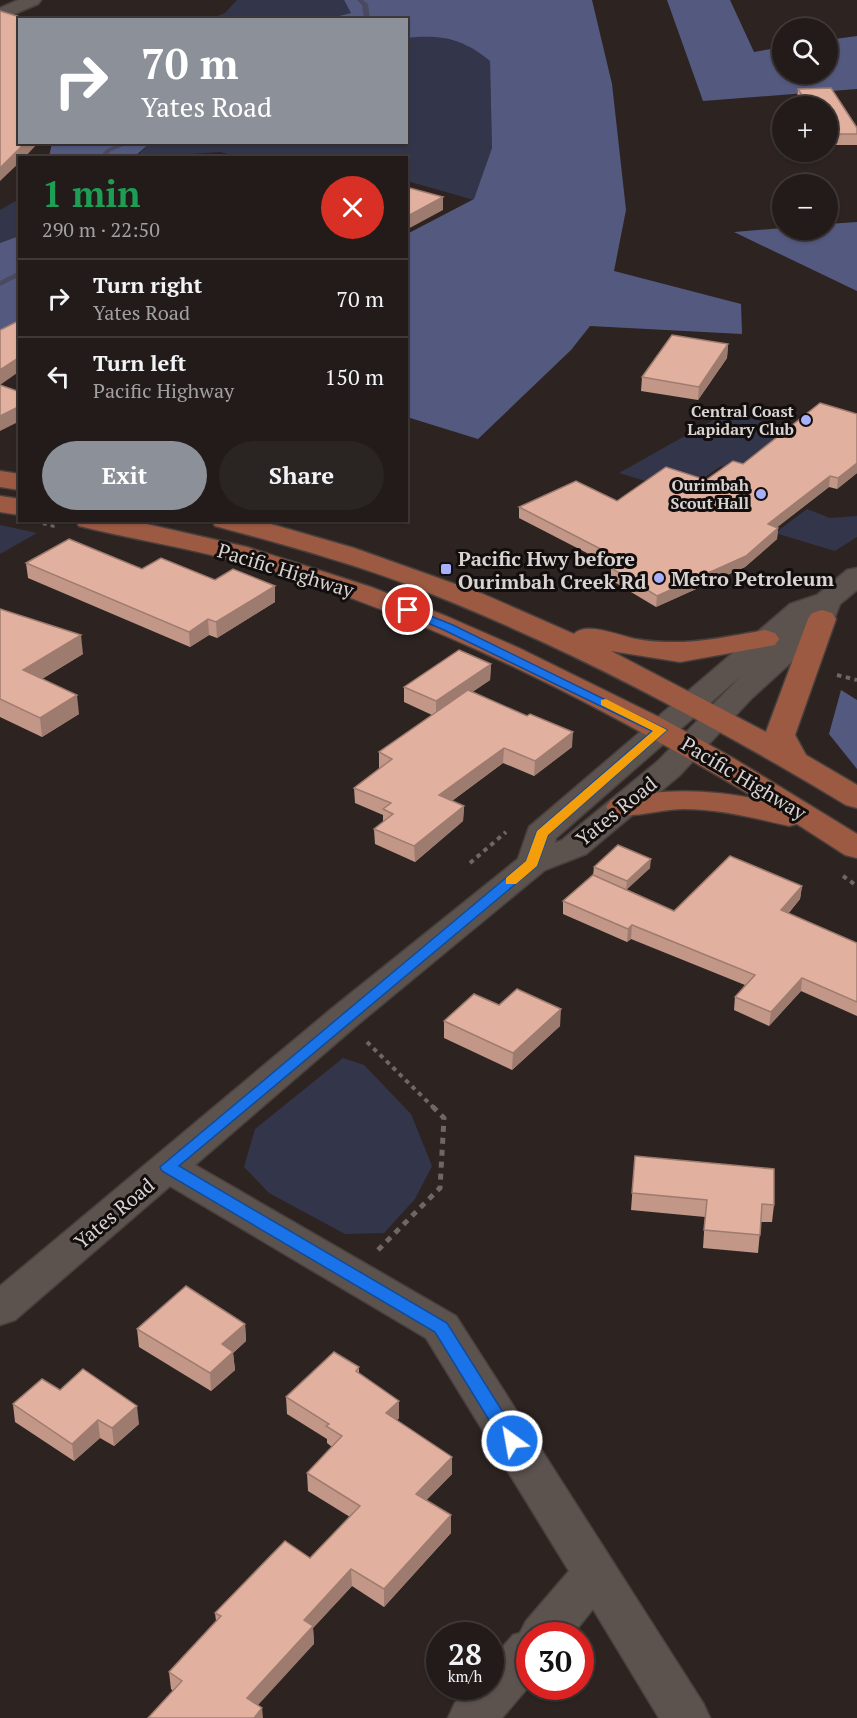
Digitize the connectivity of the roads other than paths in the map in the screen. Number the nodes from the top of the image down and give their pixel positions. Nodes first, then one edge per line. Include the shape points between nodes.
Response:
1 (32, 0) edge
2 (0, 15) edge
3 (0, 479) edge
4 (18, 482) edge
5 (0, 504) edge
6 (18, 512) edge
7 (98, 522) edge
8 (232, 522) edge
9 (857, 576) edge
10 (824, 610) junction
11 (526, 623) junction
12 (765, 639) junction
13 (704, 709) junction
14 (675, 738) junction
15 (793, 759) junction
16 (857, 798) edge
17 (622, 807) junction
18 (820, 824) junction
19 (857, 848) edge
20 (533, 863) junction
21 (168, 1167) junction
22 (0, 1309) edge
23 (594, 1574) junction
24 (554, 1622) edge
25 (516, 1666) edge
26 (472, 1718) edge
27 (686, 1718) edge

1 - 2 street
3 - 4 main road
5 - 6 main road
7 - 14 main road, Pacific Highway via 285,566 417,613
8 - 11 main road, Pacific Highway via 415,578
9 - 10 street
10 - 12 street via 800,610
10 - 13 street
10 - 15 main road via 780,735
11 - 12 main road via 637,648 680,653
11 - 13 main road, Pacific Highway
12 - 13 street
13 - 14 street
13 - 15 main road, Pacific Highway
14 - 17 street, Yates Road via 669,768
14 - 18 main road, Pacific Highway
14 - 20 street, Yates Road via 541,834
15 - 16 main road, Pacific Highway
17 - 18 main road via 646,800 687,798 732,803
17 - 20 street, Yates Road via 573,847
18 - 19 main road, Pacific Highway
20 - 21 street, Yates Road
21 - 22 street, Yates Road
21 - 23 street via 441,1327
23 - 24 street
23 - 27 street
25 - 26 street

